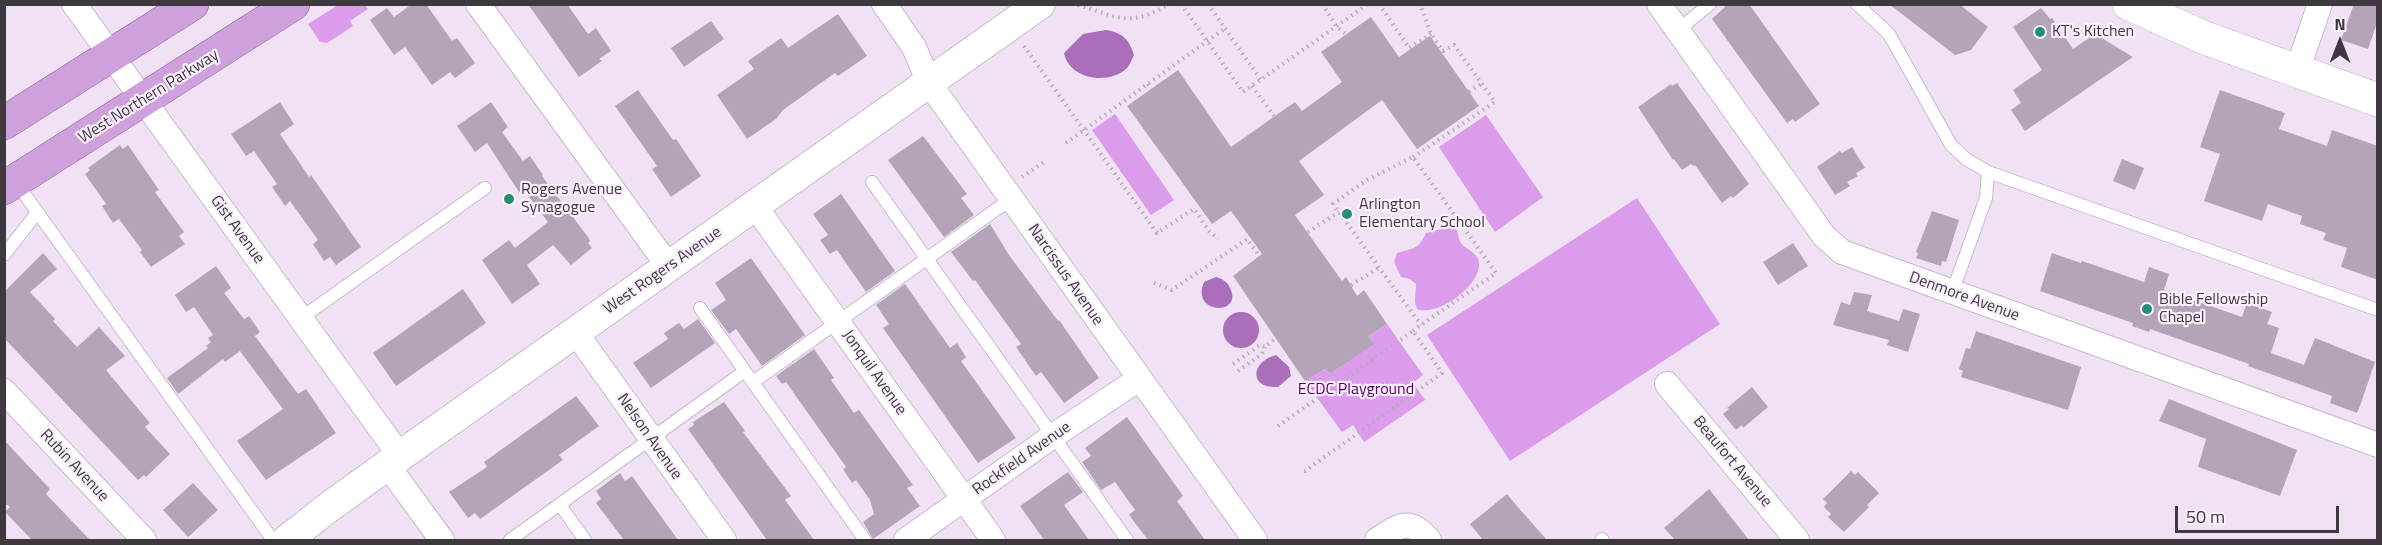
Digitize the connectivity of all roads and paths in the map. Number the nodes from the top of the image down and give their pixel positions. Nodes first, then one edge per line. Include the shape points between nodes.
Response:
1 (74, 4) edge
2 (192, 4) edge
3 (293, 4) edge
4 (478, 4) edge
5 (884, 4) edge
6 (1040, 4) edge
7 (1168, 4) edge
8 (1181, 4) edge
9 (1208, 4) edge
10 (1322, 4) edge
11 (1368, 4) edge
12 (1379, 4) edge
13 (1420, 4) edge
14 (1659, 4) edge
15 (1710, 4) edge
16 (1857, 4) edge
17 (2129, 4) edge
18 (2320, 4) edge
19 (1078, 5) edge
20 (1337, 27) junction
21 (1224, 29) junction
22 (1678, 30) junction
23 (1346, 34) dead end
24 (1431, 34) junction
25 (1207, 42) junction
26 (1022, 43) dead end
27 (111, 56) junction
28 (2297, 71) junction
29 (1261, 80) junction
30 (929, 83) junction
31 (1148, 84) junction
32 (1481, 84) junction
33 (1252, 86) junction
34 (1152, 89) dead end
35 (1469, 92) dead end
36 (2378, 100) edge
37 (143, 101) junction
38 (1275, 116) dead end
39 (4, 123) edge
40 (1084, 130) junction
41 (1066, 143) dead end
42 (1413, 157) junction
43 (1044, 162) dead end
44 (1988, 172) junction
45 (872, 182) dead end
46 (10, 185) edge
47 (485, 188) dead end
48 (1015, 189) junction
49 (755, 206) junction
50 (1339, 212) junction
51 (37, 213) junction
52 (1308, 232) dead end
53 (1218, 238) dead end
54 (1258, 254) dead end
55 (4, 255) edge
56 (927, 259) junction
57 (669, 267) junction
58 (1380, 267) junction
59 (1154, 284) dead end
60 (1351, 285) dead end
61 (1952, 293) junction
62 (700, 308) dead end
63 (2378, 310) edge
64 (301, 318) junction
65 (838, 322) junction
66 (1421, 326) junction
67 (1413, 331) junction
68 (576, 333) junction
69 (1276, 339) dead end
70 (1265, 347) junction
71 (1233, 364) dead end
72 (1238, 371) dead end
73 (749, 377) junction
74 (1139, 379) junction
75 (1667, 384) dead end
76 (4, 391) edge
77 (1278, 426) dead end
78 (1053, 436) junction
79 (650, 440) junction
80 (2378, 444) edge
81 (394, 461) junction
82 (1300, 472) dead end
83 (964, 499) junction
84 (560, 505) junction
85 (144, 540) edge
86 (273, 540) edge
87 (287, 540) edge
88 (442, 540) edge
89 (510, 540) edge
90 (585, 540) edge
91 (724, 540) edge
92 (866, 540) edge
93 (906, 540) edge
94 (993, 540) edge
95 (1127, 540) edge
96 (1255, 540) edge
97 (1377, 540) edge
98 (1429, 540) edge
99 (1797, 540) edge

1 - 27 street, Gist Avenue
2 - 27 main road
3 - 37 main road, West Northern Parkway
4 - 57 street
5 - 30 street, Narcissus Avenue via 914,47
6 - 30 street, West Rogers Avenue
7 - 19 path via 1135,20
8 - 25 path
9 - 21 path
10 - 20 path
11 - 20 path
12 - 24 path via 1409,48
13 - 24 path
14 - 22 street, Denmore Avenue
15 - 22 lane
16 - 44 lane via 1889,34 1951,146
17 - 28 main road via 2205,38
18 - 28 street
20 - 23 path
20 - 29 path
21 - 25 path
21 - 29 path
22 - 61 street, Denmore Avenue via 1832,245 1857,259
24 - 32 path via 1442,51 1454,45
25 - 31 path
25 - 33 path via 1243,92
26 - 40 path
27 - 37 street, Gist Avenue
27 - 39 main road
28 - 36 main road
29 - 33 path
30 - 48 street, Narcissus Avenue
30 - 49 street, West Rogers Avenue
31 - 34 path
31 - 40 path
32 - 35 path
32 - 42 path via 1495,102
33 - 38 path
37 - 46 main road, West Northern Parkway
37 - 64 street, Gist Avenue
40 - 41 path
40 - 53 path via 1157,233 1194,209
42 - 50 path via 1365,181 1333,204
42 - 66 path via 1496,273
43 - 48 path
44 - 61 lane via 1986,198
44 - 63 lane
45 - 56 lane
46 - 51 lane
47 - 64 lane
48 - 56 lane
48 - 74 street, Narcissus Avenue
49 - 57 street, West Rogers Avenue
49 - 65 street, Jonquil Avenue
50 - 52 path
50 - 58 path
51 - 55 lane
51 - 86 lane
54 - 59 path via 1247,239 1172,290
56 - 65 lane
56 - 78 lane
57 - 68 street, West Rogers Avenue
58 - 60 path
58 - 66 path
61 - 80 street, Denmore Avenue
62 - 73 lane
64 - 81 street, Gist Avenue
65 - 73 lane
65 - 83 street, Jonquil Avenue
66 - 67 path
67 - 77 path
67 - 82 path via 1442,373
68 - 79 street, Nelson Avenue
68 - 81 street, West Rogers Avenue
69 - 70 path
70 - 71 path via 1260,345
70 - 72 path via 1262,354
73 - 79 lane
73 - 92 lane
74 - 78 street, Rockfield Avenue
74 - 96 street, Narcissus Avenue
75 - 99 street, Beaufort Avenue
76 - 85 street, Rubin Avenue
78 - 83 street, Rockfield Avenue
78 - 95 lane
79 - 84 lane
79 - 91 street, Nelson Avenue
81 - 87 street, West Rogers Avenue
81 - 88 street, Gist Avenue
83 - 93 street, Rockfield Avenue
83 - 94 street, Jonquil Avenue
84 - 89 lane
84 - 90 lane
97 - 98 street via 1399,526 1409,525

